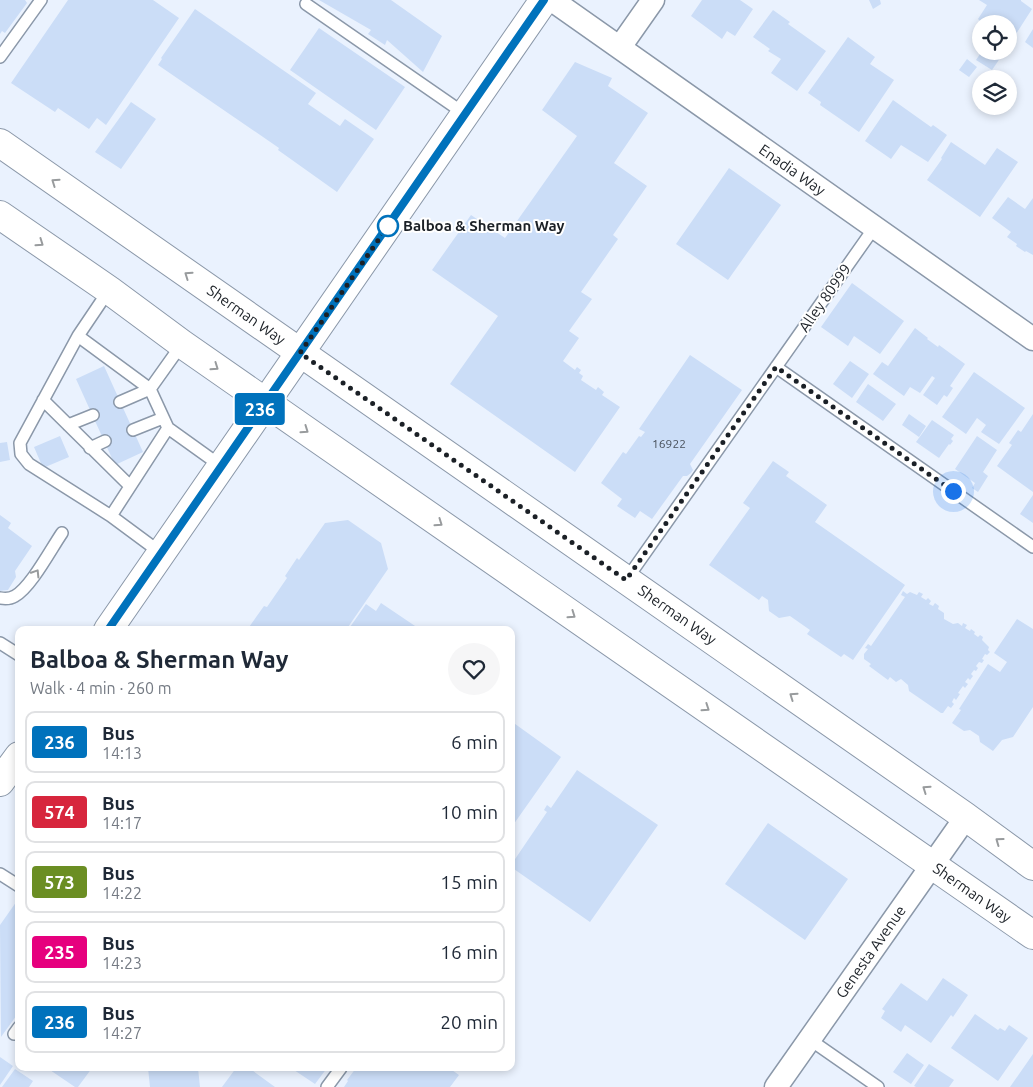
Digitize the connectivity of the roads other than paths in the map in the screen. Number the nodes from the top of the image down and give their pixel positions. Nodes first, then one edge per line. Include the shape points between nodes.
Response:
1 (41, 0) edge
2 (544, 0) edge
3 (552, 0) edge
4 (653, 0) edge
5 (306, 4) dead end
6 (620, 47) junction
7 (0, 57) edge
8 (465, 114) junction
9 (0, 143) edge
10 (0, 215) edge
11 (874, 228) junction
12 (109, 290) junction
13 (78, 336) junction
14 (1033, 339) edge
15 (182, 344) junction
16 (300, 353) junction
17 (776, 367) junction
18 (150, 389) junction
19 (43, 400) junction
20 (120, 402) dead end
21 (265, 402) junction
22 (93, 414) dead end
23 (165, 423) junction
24 (68, 426) junction
25 (133, 430) dead end
26 (105, 442) dead end
27 (90, 448) junction
28 (221, 466) junction
29 (130, 486) junction
30 (111, 516) junction
31 (62, 533) dead end
32 (1033, 547) edge
33 (161, 553) junction
34 (626, 580) junction
35 (0, 598) edge
36 (111, 626) edge
37 (0, 642) edge
38 (15, 652) edge
39 (15, 761) edge
40 (0, 782) edge
41 (966, 817) junction
42 (932, 865) junction
43 (1033, 866) edge
44 (0, 874) edge
45 (15, 883) edge
46 (1033, 935) edge
47 (809, 1040) junction
48 (339, 1071) edge
49 (327, 1087) edge
50 (776, 1087) edge
51 (878, 1087) edge

1 - 7 lane
2 - 8 main road
3 - 6 street, Enadia Way
4 - 6 street
5 - 8 lane
6 - 11 street, Enadia Way
8 - 16 main road
16 -> 9 main road, Sherman Way
10 -> 12 main road, Sherman Way
11 - 14 street, Enadia Way
11 - 17 lane, Alley 80999
12 - 13 lane
12 - 15 main road, Sherman Way
13 - 18 lane
13 - 19 lane
15 - 18 lane
15 -> 21 main road, Sherman Way
16 - 21 main road
16 - 34 main road, Sherman Way
17 - 32 lane
17 - 34 lane, Alley 80999
18 - 20 lane
18 - 23 lane
19 - 24 lane
19 - 30 lane via 20,443 22,454 29,464
21 - 28 main road
21 -> 42 main road, Sherman Way
22 - 24 lane
23 - 25 lane
23 - 28 lane
23 - 29 lane
24 - 27 lane
26 - 27 lane
27 - 29 lane
28 - 33 main road
29 - 30 lane
30 - 33 lane
35 -> 31 lane via 10,599 26,587
33 - 36 main road
41 -> 34 main road, Sherman Way
37 - 38 lane
39 - 40 main road
41 - 42 street, Genesta Avenue
43 -> 41 main road, Sherman Way
42 - 46 main road, Sherman Way
42 - 47 street, Genesta Avenue
44 - 45 lane
47 - 50 street, Genesta Avenue
47 - 51 lane
48 - 49 lane

